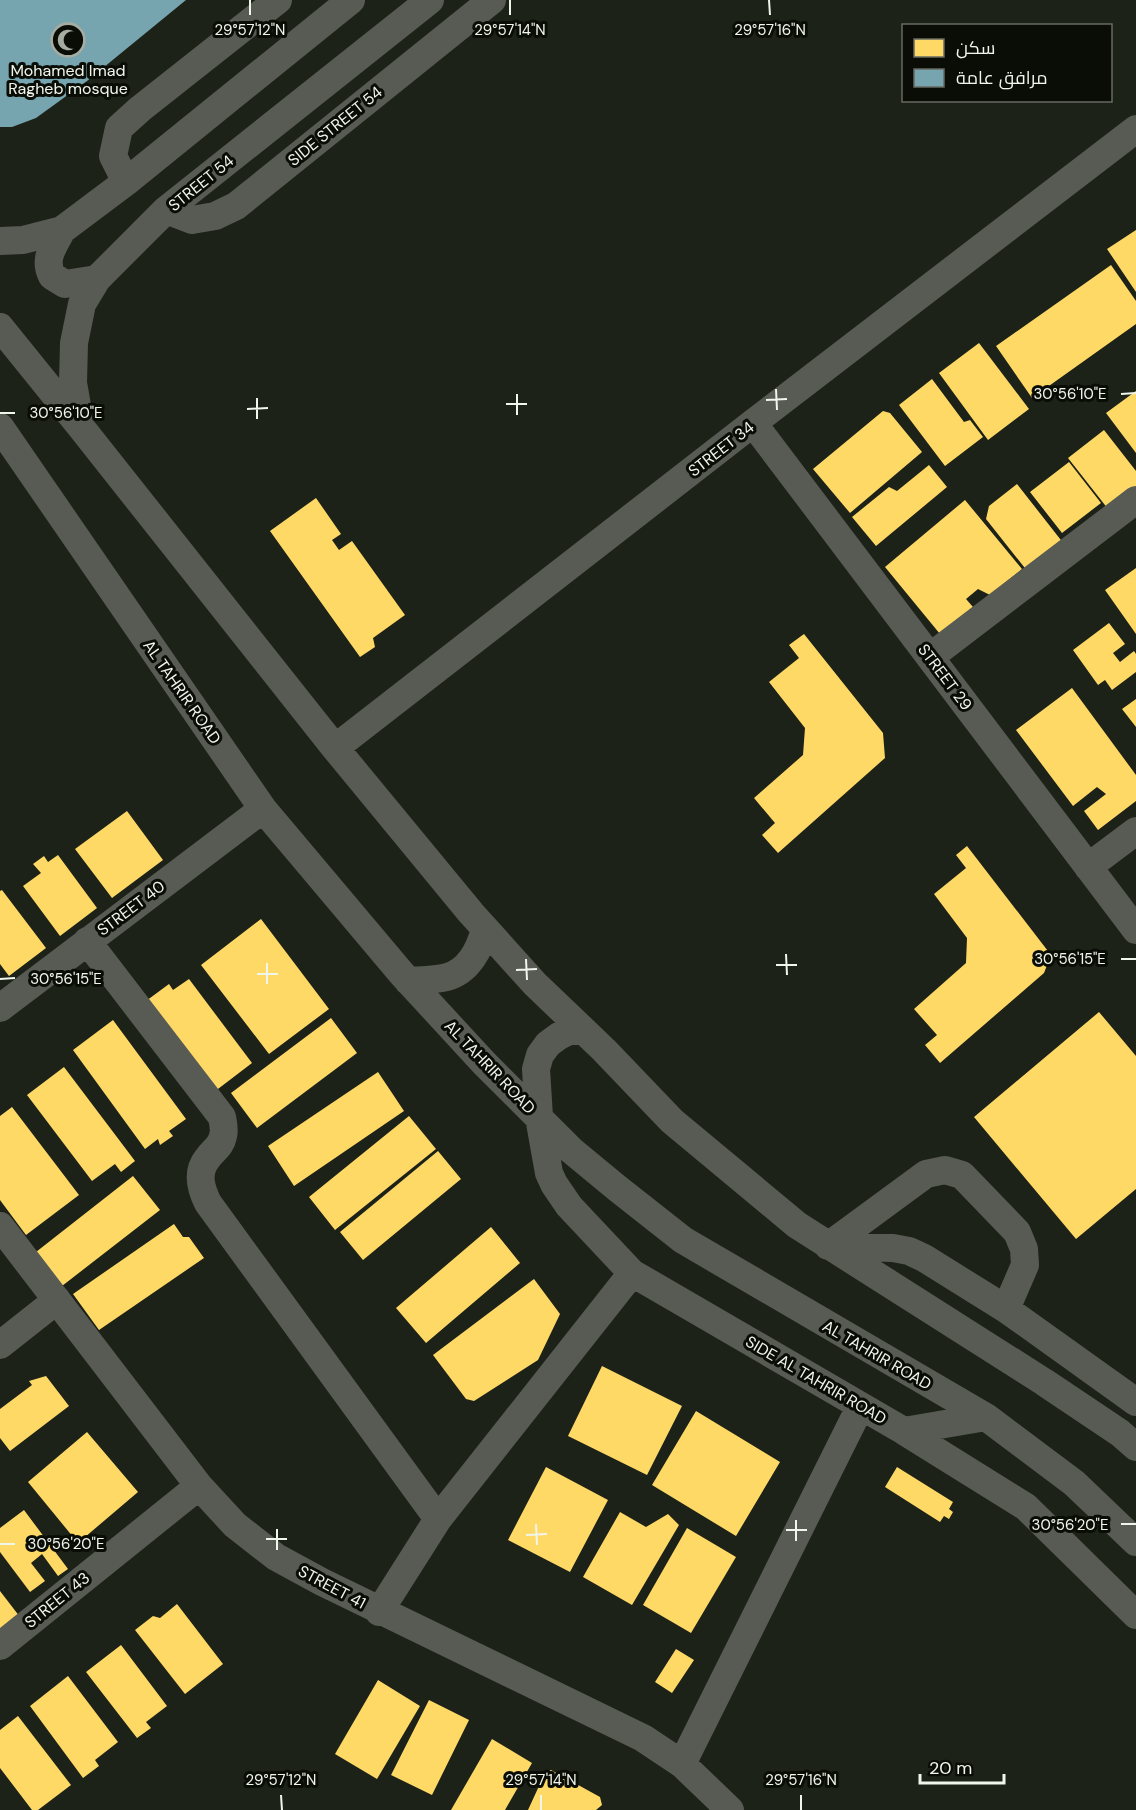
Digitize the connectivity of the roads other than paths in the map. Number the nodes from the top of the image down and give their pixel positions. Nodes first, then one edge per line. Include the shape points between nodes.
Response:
1 (278, 0) edge
2 (351, 0) edge
3 (430, 0) edge
4 (492, 0) edge
5 (1136, 129) edge
6 (126, 182) junction
7 (166, 210) junction
8 (62, 230) junction
9 (0, 241) edge
10 (97, 279) junction
11 (0, 327) edge
12 (753, 423) junction
13 (80, 426) junction
14 (0, 428) edge
15 (1136, 500) edge
16 (930, 657) junction
17 (335, 748) junction
18 (263, 809) junction
19 (1136, 831) edge
20 (1088, 867) junction
21 (485, 928) junction
22 (1136, 930) edge
23 (87, 941) junction
24 (408, 981) junction
25 (0, 1008) edge
26 (585, 1032) junction
27 (539, 1117) junction
28 (0, 1226) edge
29 (828, 1246) junction
30 (632, 1273) junction
31 (57, 1300) junction
32 (1006, 1309) junction
33 (0, 1344) edge
34 (1136, 1401) edge
35 (860, 1407) junction
36 (986, 1417) junction
37 (904, 1431) junction
38 (1136, 1447) edge
39 (199, 1486) junction
40 (438, 1519) junction
41 (1136, 1542) edge
42 (380, 1612) junction
43 (1136, 1615) edge
44 (0, 1646) edge
45 (682, 1764) junction
46 (730, 1810) edge

1 - 6 street via 119,128 113,156
2 - 6 street
3 - 7 street, STREET 54
4 - 7 street, SIDE STREET 54 via 236,206 215,216 192,220
5 - 12 street, STREET 34
6 - 8 street
7 - 10 street, STREET 54
8 - 9 street via 23,240
8 - 10 street via 48,262 52,276 66,284
10 - 13 street, STREET 54 via 82,304 74,343 73,383
11 - 13 street
12 - 16 street, STREET 29
12 - 17 street, STREET 34
13 - 17 street
14 - 18 street, AL TAHRIR ROAD
15 - 16 street
16 - 20 street, STREET 29
17 - 21 street
18 - 23 street, STREET 40
18 - 24 street, AL TAHRIR ROAD
19 - 20 street
20 - 22 street, STREET 29
21 - 24 street via 477,951 460,970 448,976
21 - 26 street
23 - 25 street, STREET 40
23 - 40 street via 222,1117 222,1141 206,1159 200,1177 208,1203
24 - 27 street, AL TAHRIR ROAD
26 - 27 street, SIDE AL TAHRIR ROAD via 571,1030 559,1036 540,1055 536,1069
26 - 29 street via 672,1121
27 - 30 street, SIDE AL TAHRIR ROAD via 554,1184 569,1206
27 - 36 street, AL TAHRIR ROAD via 572,1150 683,1240
28 - 31 street, STREET 41
29 - 32 street via 909,1251
29 - 32 street via 926,1174 945,1170 962,1175 1017,1232 1024,1249 1025,1265
29 - 38 street via 1044,1382
30 - 35 street, SIDE AL TAHRIR ROAD
30 - 40 street
31 - 33 street
31 - 39 street, STREET 41
32 - 34 street
35 - 37 street, SIDE AL TAHRIR ROAD
35 - 45 street
36 - 37 street
36 - 41 street, AL TAHRIR ROAD via 1074,1483
37 - 43 street, SIDE AL TAHRIR ROAD via 1026,1507
39 - 42 street, STREET 41 via 235,1525 276,1557
39 - 44 street, STREET 43
40 - 42 street
42 - 45 street, STREET 41 via 643,1738
45 - 46 street, STREET 41

